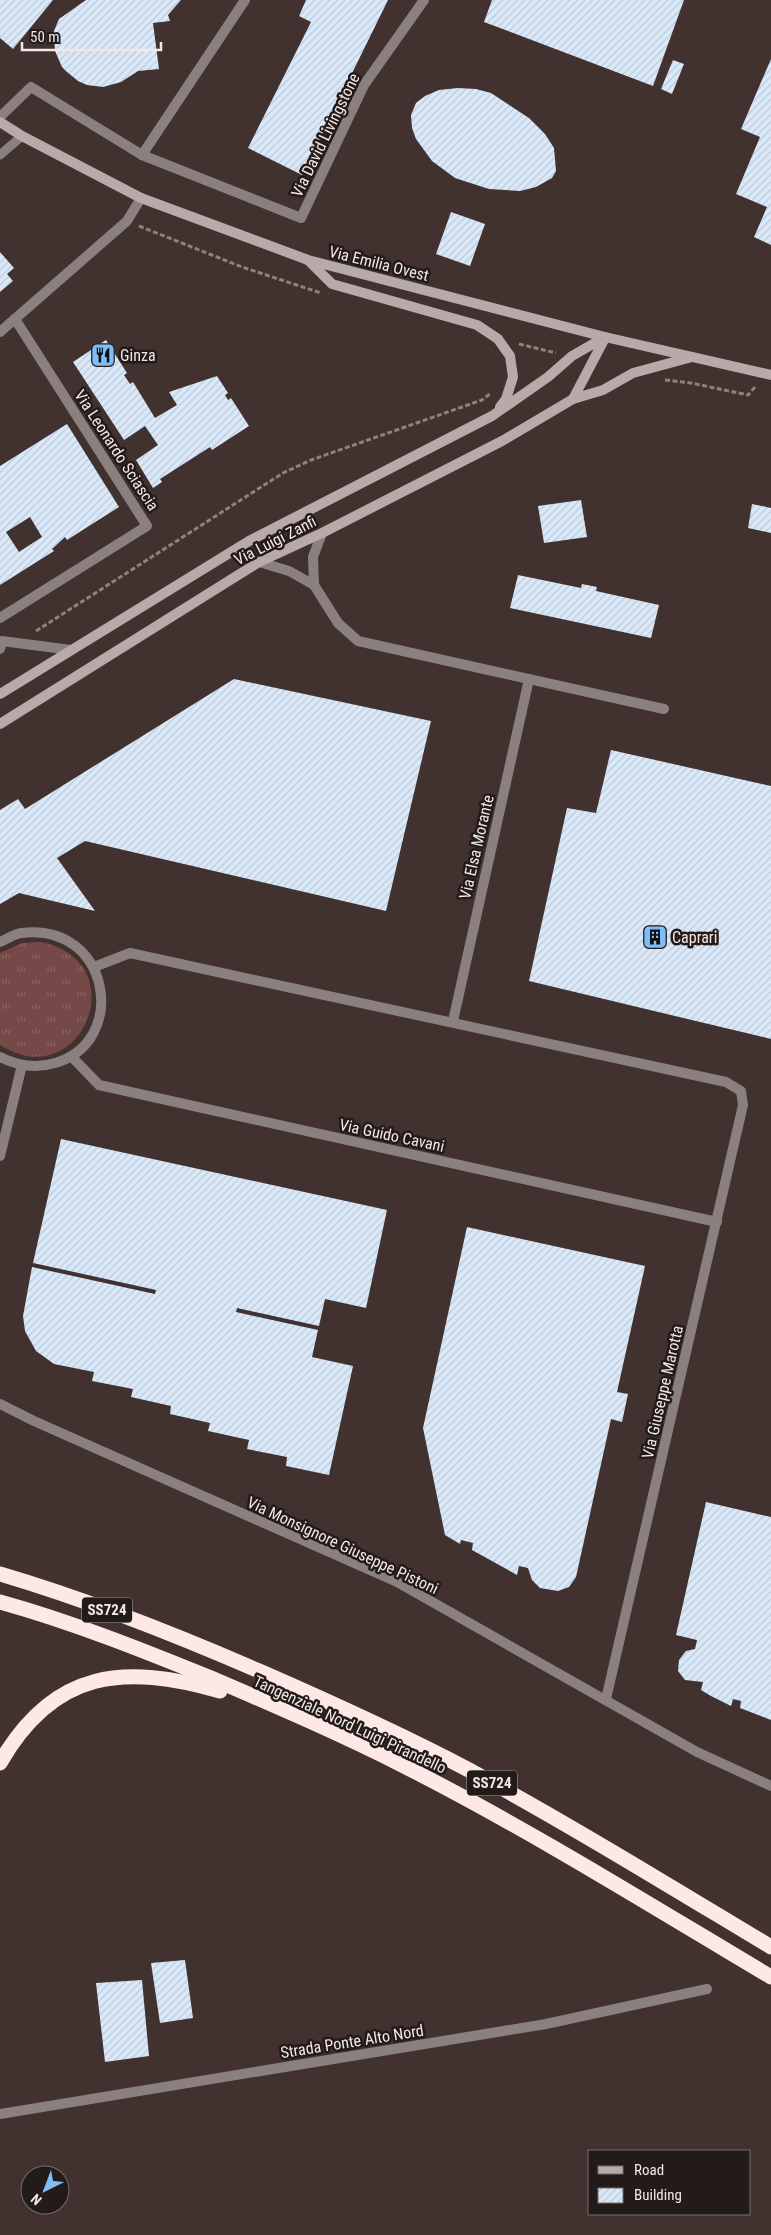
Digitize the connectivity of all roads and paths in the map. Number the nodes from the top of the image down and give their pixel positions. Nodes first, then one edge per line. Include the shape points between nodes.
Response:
1 (245, 0) edge
2 (424, 0) edge
3 (0, 117) edge
4 (0, 122) edge
5 (22, 136) junction
6 (0, 155) edge
7 (142, 155) junction
8 (141, 198) junction
9 (127, 221) junction
10 (308, 260) junction
11 (328, 295) dead end
12 (15, 319) junction
13 (0, 332) edge
14 (606, 337) junction
15 (693, 357) junction
16 (771, 375) edge
17 (494, 391) dead end
18 (573, 399) junction
19 (492, 416) junction
20 (322, 534) junction
21 (258, 562) junction
22 (314, 585) junction
23 (0, 618) edge
24 (1, 643) edge
25 (17, 643) junction
26 (71, 650) junction
27 (529, 680) junction
28 (0, 694) edge
29 (664, 709) dead end
30 (0, 724) edge
31 (0, 942) edge
32 (94, 967) junction
33 (453, 1021) junction
34 (0, 1057) edge
35 (72, 1057) junction
36 (22, 1065) junction
37 (0, 1156) edge
38 (717, 1222) junction
39 (0, 1404) edge
40 (4, 1574) edge
41 (0, 1602) edge
42 (606, 1699) junction
43 (282, 1708) junction
44 (0, 1763) edge
45 (771, 1786) edge
46 (771, 1947) edge
47 (771, 1977) edge
48 (707, 1989) dead end
49 (0, 2114) edge

1 - 7 street
2 - 7 street, Via David Livingstone via 364,85 301,218
3 - 7 street, Via David Livingstone via 31,87
4 - 5 street, Via Emilia Ovest
5 - 6 lane
5 - 8 street, Via Emilia Ovest
8 - 9 street
8 - 10 street, Via Emilia Ovest
9 - 11 path via 242,268
9 - 12 street
10 - 14 street, Via Emilia Ovest
10 - 19 street via 332,284 477,325 498,339 510,356 513,377 506,399
12 - 13 street
12 - 23 street, Via Leonardo Sciascia via 147,526
14 - 15 street, Via Emilia Ovest
14 - 18 street
14 - 19 street, Via Luigi Zanfi via 572,356
15 - 16 street, Via Emilia Ovest
15 - 18 street, Via Luigi Zanfi via 633,372 603,390
17 - 25 path via 482,400 311,460 283,473
18 - 20 street, Via Luigi Zanfi via 502,441
19 - 26 street, Via Luigi Zanfi via 249,541
20 - 21 street, Via Luigi Zanfi
20 - 22 street via 314,557
21 - 22 street via 289,571
21 - 30 street, Via Luigi Zanfi
22 - 27 street via 338,623 358,640
24 - 25 street
25 - 26 street
26 - 28 street, Via Luigi Zanfi
27 - 29 street
27 - 33 street, Via Elsa Morante
31 - 32 street via 19,933 56,935 71,942
32 - 33 street via 130,952
32 - 35 street via 101,989 101,1010 88,1040
33 - 38 street, Via Giuseppe Marotta via 726,1082 741,1090 743,1106
34 - 36 street
35 - 36 street via 46,1066
35 - 38 street, Via Guido Cavani via 99,1085
36 - 37 street
38 - 42 street, Via Giuseppe Marotta
39 - 42 street, Via Monsignore Giuseppe Pistoni via 397,1582
40 - 46 highway, Tangenziale Nord Luigi Pirandello / SS724 via 201,1646 358,1714 469,1770
41 - 43 highway, Tangenziale Nord Luigi Pirandello / SS724 via 42,1613 122,1643
42 - 45 street, Via Monsignore Giuseppe Pistoni via 697,1752
43 - 44 highway via 187,1682 121,1676 64,1695 32,1718
43 - 47 highway, Tangenziale Nord Luigi Pirandello / SS724 via 457,1794 589,1868
48 - 49 street, Strada Ponte Alto Nord via 546,2024

